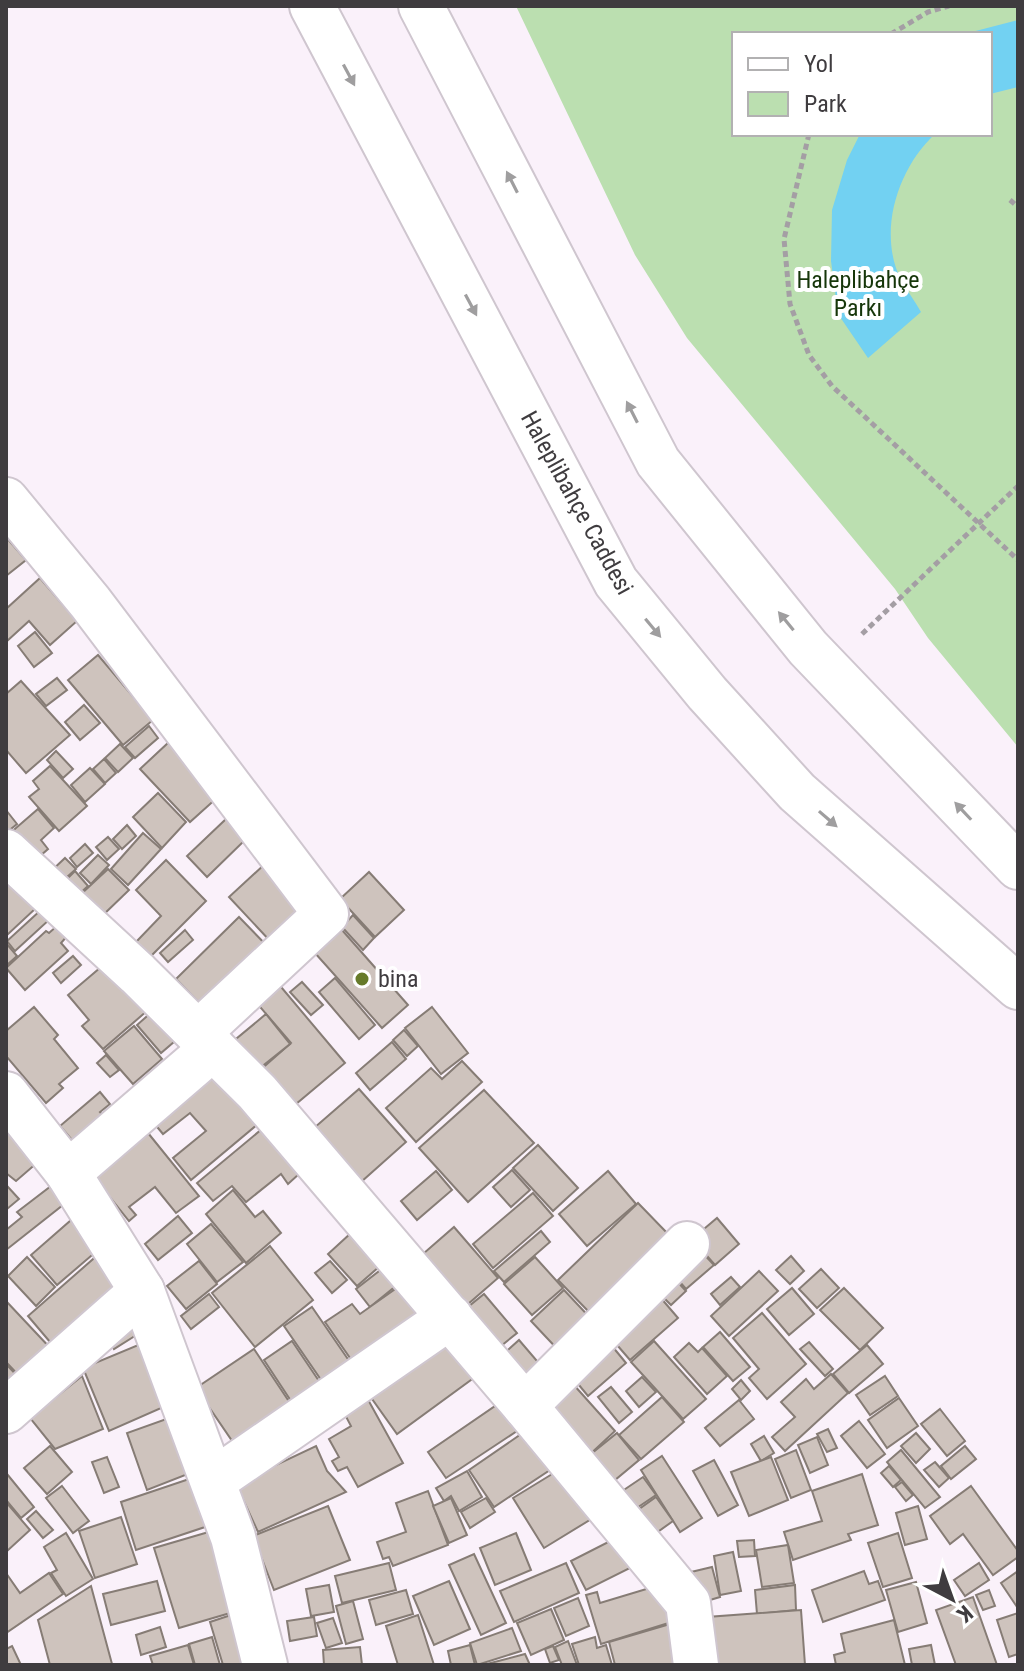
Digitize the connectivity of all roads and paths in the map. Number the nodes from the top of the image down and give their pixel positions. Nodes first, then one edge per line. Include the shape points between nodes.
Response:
1 (312, 6) edge
2 (421, 6) edge
3 (949, 6) edge
4 (894, 32) edge
5 (809, 136) edge
6 (1010, 200) dead end
7 (1018, 207) edge
8 (1018, 486) edge
9 (6, 500) edge
10 (979, 523) junction
11 (1018, 560) edge
12 (828, 668) junction
13 (6, 852) edge
14 (1018, 867) edge
15 (1018, 987) edge
16 (205, 1040) junction
17 (6, 1094) edge
18 (68, 1173) junction
19 (687, 1244) dead end
20 (142, 1291) junction
21 (450, 1317) junction
22 (525, 1406) junction
23 (6, 1411) edge
24 (213, 1481) junction
25 (265, 1665) edge
26 (696, 1665) edge

1 -> 15 street, Haleplibahçe Caddesi via 616,582 797,792
12 -> 2 street via 658,462
3 - 4 path
5 - 10 path via 784,239 790,304 809,355 832,386
6 - 7 path
8 - 10 path
9 - 16 street via 90,602 326,914
10 - 11 path
10 - 12 path
14 -> 12 street
13 - 16 street
16 - 18 street
16 - 21 street via 257,1092
17 - 18 street
18 - 20 street
19 - 22 street
20 - 23 street
20 - 24 street
21 - 22 street
21 - 24 street
22 - 26 street via 688,1603
24 - 25 street via 233,1537

